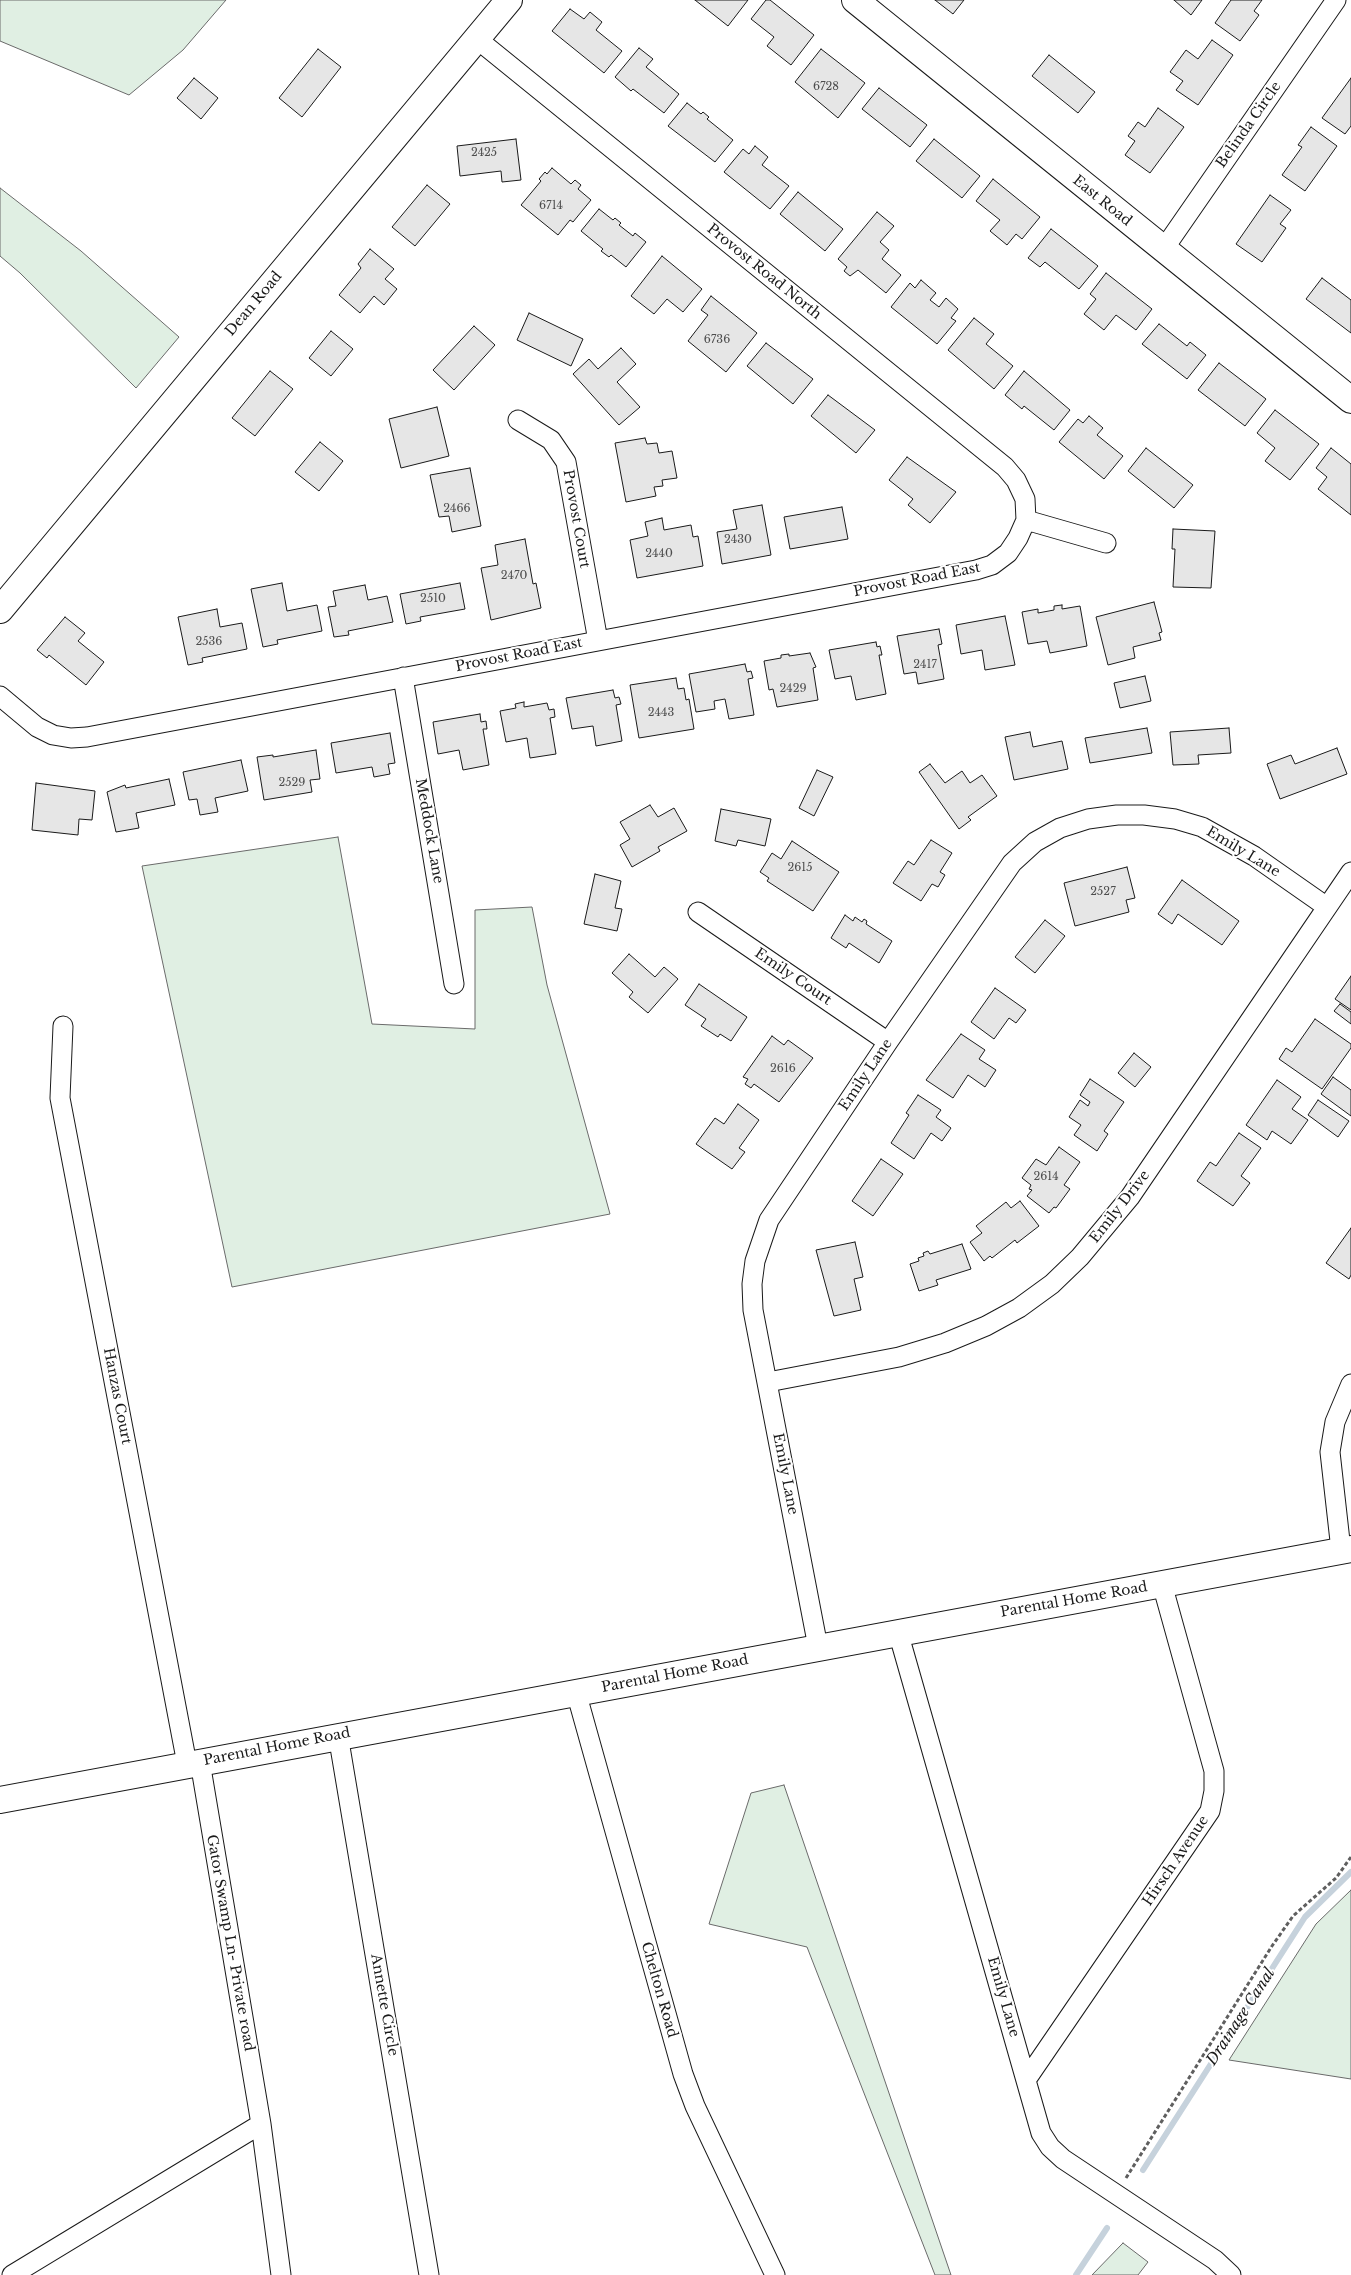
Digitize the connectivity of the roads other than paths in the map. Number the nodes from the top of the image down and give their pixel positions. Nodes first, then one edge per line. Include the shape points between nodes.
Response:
1 (509, 0) edge
2 (854, 0) edge
3 (1336, 0) edge
4 (477, 39) junction
5 (1163, 250) junction
6 (1351, 400) edge
7 (518, 420) dead end
8 (1026, 520) junction
9 (1106, 543) dead end
10 (0, 610) edge
11 (598, 641) junction
12 (403, 677) junction
13 (0, 696) edge
14 (1351, 872) edge
15 (1327, 907) junction
16 (698, 912) dead end
17 (454, 984) dead end
18 (63, 1026) dead end
19 (888, 1042) junction
20 (768, 1382) junction
21 (1351, 1384) edge
22 (1346, 1550) edge
23 (1162, 1584) junction
24 (898, 1632) junction
25 (818, 1647) junction
26 (576, 1692) junction
27 (338, 1735) junction
28 (193, 1763) junction
29 (0, 1800) edge
30 (1026, 2080) junction
31 (261, 2124) junction
32 (12, 2275) edge
33 (281, 2275) edge
34 (429, 2275) edge
35 (775, 2275) edge
36 (1231, 2275) edge

1 - 4 street, Dean Road
2 - 5 street, East Road
3 - 5 street, Belinda Circle
4 - 8 street, Provost Road North via 1005,467 1025,499
4 - 10 street, Dean Road
5 - 6 street, East Road
7 - 11 street, Provost Court via 551,440 566,462
8 - 9 street
8 - 11 street, Provost Road East via 1008,553 992,565 976,570
11 - 12 street, Provost Road East
12 - 13 street, Provost Road East via 71,738 53,735 37,726
12 - 17 street, Meddock Lane
14 - 15 street, Emily Drive
15 - 19 street, Emily Lane via 1254,856 1202,828 1175,819 1144,815 1117,814 1088,819 1060,828 1034,842 1012,863
15 - 20 street, Emily Drive via 1130,1197 1098,1237 1052,1284 986,1326 945,1343 899,1358
16 - 19 street, Emily Court
18 - 28 street, Hanzas Court via 60,1098
19 - 20 street, Emily Lane via 780,1202 761,1238 752,1284 753,1310
20 - 25 street, Emily Lane
21 - 22 street via 1335,1422 1330,1452
22 - 23 street, Parental Home Road
23 - 24 street, Parental Home Road
23 - 30 street, Hirsch Avenue via 1214,1771 1210,1811
24 - 25 street, Parental Home Road
24 - 30 street, Emily Lane
25 - 26 street, Parental Home Road
26 - 27 street, Parental Home Road
26 - 35 street, Chelton Road via 683,2074
27 - 28 street, Parental Home Road
27 - 34 street, Annette Circle
28 - 29 street, Parental Home Road
28 - 31 street, Gator Swamp Ln- Private road
30 - 36 street, Emily Lane via 1041,2133 1050,2147 1063,2159 1215,2260
31 - 32 street
31 - 33 street, Gator Swamp Ln- Private road

